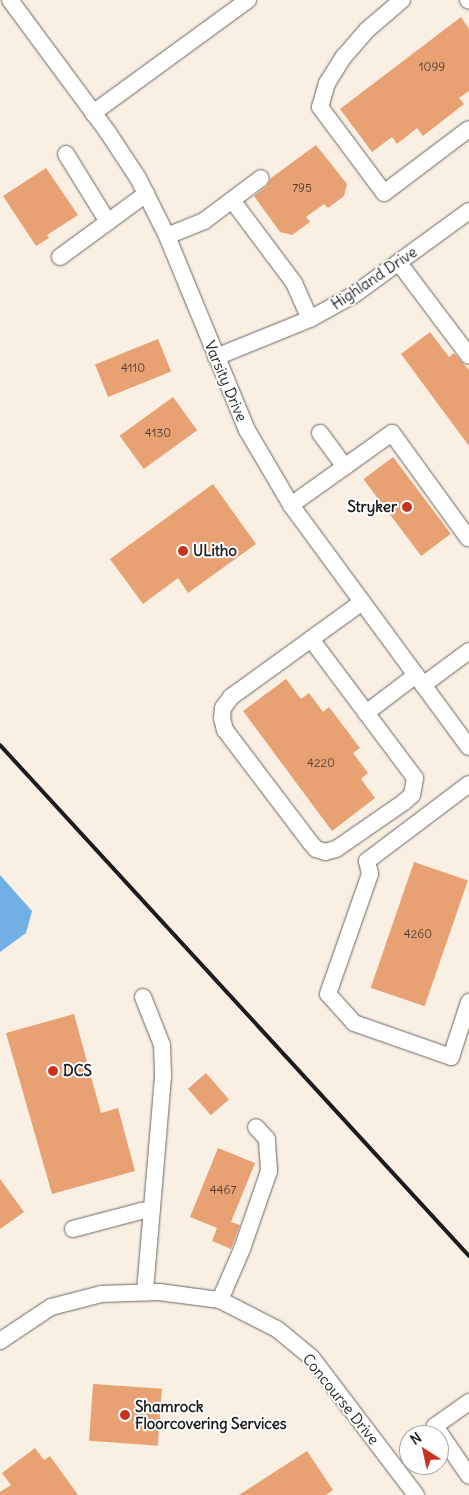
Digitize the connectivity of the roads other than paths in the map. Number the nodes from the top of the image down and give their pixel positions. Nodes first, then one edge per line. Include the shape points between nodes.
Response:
1 (10, 0) edge
2 (248, 0) edge
3 (402, 0) edge
4 (93, 113) junction
5 (469, 130) edge
6 (66, 154) dead end
7 (261, 178) dead end
8 (146, 194) junction
9 (232, 200) junction
10 (469, 211) edge
11 (108, 222) junction
12 (167, 236) junction
13 (60, 257) dead end
14 (399, 263) junction
15 (310, 319) junction
16 (469, 356) edge
17 (216, 357) junction
18 (320, 433) dead end
19 (345, 467) junction
20 (291, 505) junction
21 (468, 538) edge
22 (362, 602) junction
23 (311, 639) junction
24 (469, 651) edge
25 (419, 680) junction
26 (366, 713) junction
27 (469, 747) edge
28 (469, 784) edge
29 (143, 997) dead end
30 (469, 1002) edge
31 (256, 1128) dead end
32 (152, 1210) junction
33 (73, 1229) dead end
34 (146, 1292) junction
35 (220, 1300) junction
36 (0, 1341) edge
37 (469, 1402) edge
38 (469, 1476) edge
39 (416, 1495) edge

1 - 4 street, Varsity Drive
2 - 4 street
3 - 5 street via 366,30 344,56 328,83 320,107 384,193
4 - 8 street, Varsity Drive
6 - 11 street
7 - 9 street
8 - 11 street
8 - 12 street, Varsity Drive
9 - 12 street via 204,221
9 - 15 street via 294,283
10 - 14 street, Highland Drive
11 - 13 street
12 - 17 street, Varsity Drive
14 - 15 street, Highland Drive via 355,294
14 - 16 street
15 - 17 street, Highland Drive
17 - 20 street, Varsity Drive via 247,430
18 - 19 street
19 - 20 street
19 - 21 street via 392,433
20 - 22 street, Varsity Drive
22 - 23 street
22 - 25 street, Varsity Drive
23 - 26 street
23 - 26 street via 231,697 223,708 222,718 225,730 316,850 336,849 404,802 414,790 415,778
24 - 25 street
25 - 26 street
25 - 27 street, Varsity Drive
28 - 30 street via 367,861 370,874 328,994 354,1023 451,1057
29 - 32 street via 162,1045 163,1076
31 - 35 street via 267,1139 269,1171
32 - 33 street
32 - 34 street
34 - 35 street, Concourse Drive
34 - 36 street, Concourse Drive via 100,1294 50,1307
35 - 39 street, Concourse Drive via 277,1329 312,1358
37 - 38 street via 436,1426

